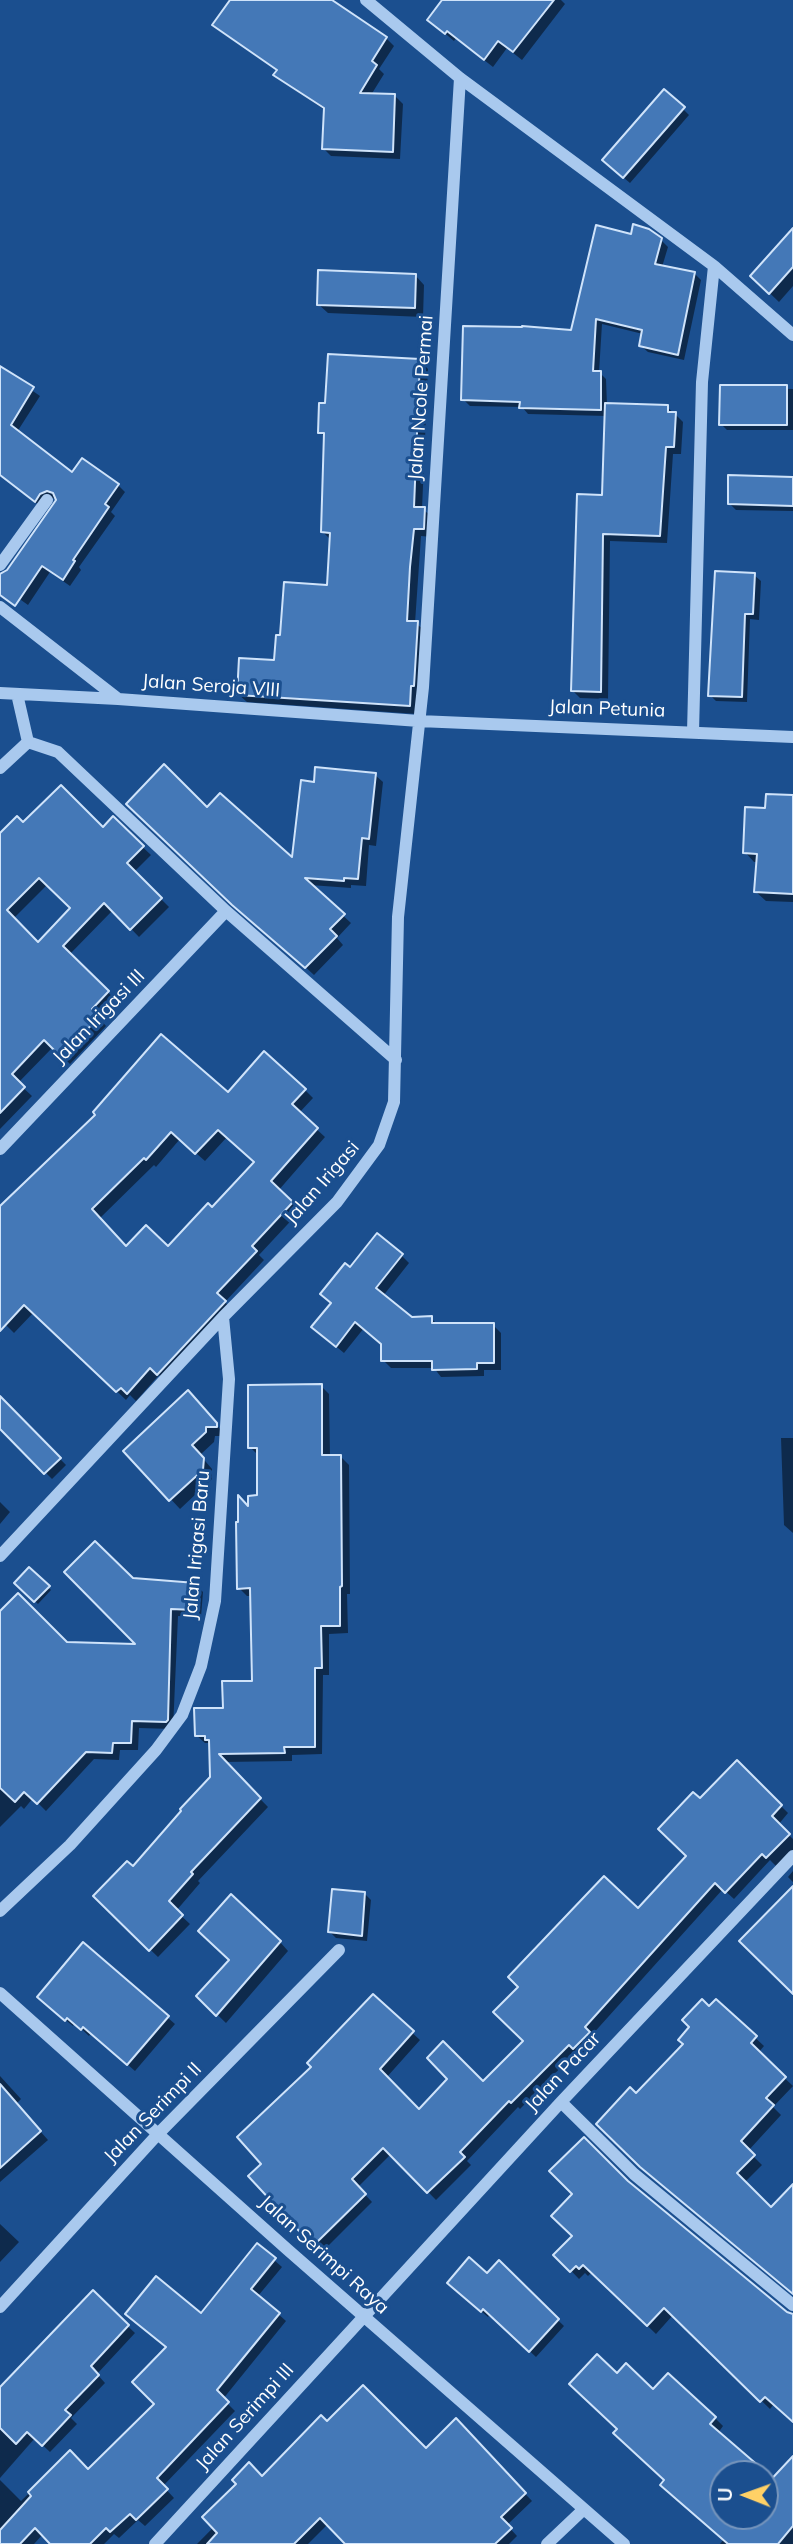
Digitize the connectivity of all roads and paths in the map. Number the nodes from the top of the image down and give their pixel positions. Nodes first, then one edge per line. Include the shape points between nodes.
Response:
1 (366, 0) edge
2 (460, 78) junction
3 (714, 266) junction
4 (793, 335) edge
5 (47, 500) dead end
6 (0, 565) edge
7 (0, 607) edge
8 (0, 693) edge
9 (18, 694) junction
10 (118, 699) junction
11 (419, 721) junction
12 (693, 732) junction
13 (793, 737) edge
14 (28, 742) junction
15 (0, 768) edge
16 (226, 911) junction
17 (396, 1060) junction
18 (0, 1149) edge
19 (223, 1317) junction
20 (0, 1556) edge
21 (793, 1856) edge
22 (0, 1911) edge
23 (339, 1950) dead end
24 (0, 1993) edge
25 (561, 2102) junction
26 (158, 2134) junction
27 (793, 2305) edge
28 (0, 2307) edge
29 (363, 2316) junction
30 (583, 2509) junction
31 (155, 2544) edge
32 (547, 2544) edge
33 (624, 2544) edge

1 - 2 street
2 - 3 street
2 - 11 street, Jalan Ncole Permai
3 - 4 street
3 - 12 street via 702,382
5 - 6 street
7 - 10 street
8 - 9 street, Jalan Seroja VIII
9 - 10 street, Jalan Seroja VIII
9 - 14 street
10 - 11 street, Jalan Seroja VIII
11 - 12 street, Jalan Petunia
11 - 17 street, Jalan Irigasi via 398,917
12 - 13 street, Jalan Petunia
14 - 15 street
14 - 16 street via 58,752
16 - 17 street
16 - 18 street, Jalan Irigasi III
17 - 19 street, Jalan Irigasi via 394,1102 367,1165 337,1202
19 - 20 street, Jalan Irigasi
19 - 22 street, Jalan Irigasi Baru via 228,1404 215,1601 201,1666 182,1716 156,1750 70,1844
21 - 25 street, Jalan Pacar
23 - 26 street, Jalan Serimpi II
24 - 26 street, Jalan Serimpi Raya
25 - 27 street via 634,2174
25 - 29 street, Jalan Pacar
26 - 28 street, Jalan Serimpi II
26 - 29 street, Jalan Serimpi Raya
29 - 30 street, Jalan Serimpi Raya
29 - 31 street, Jalan Serimpi III
30 - 32 street
30 - 33 street, Jalan Serimpi Raya

